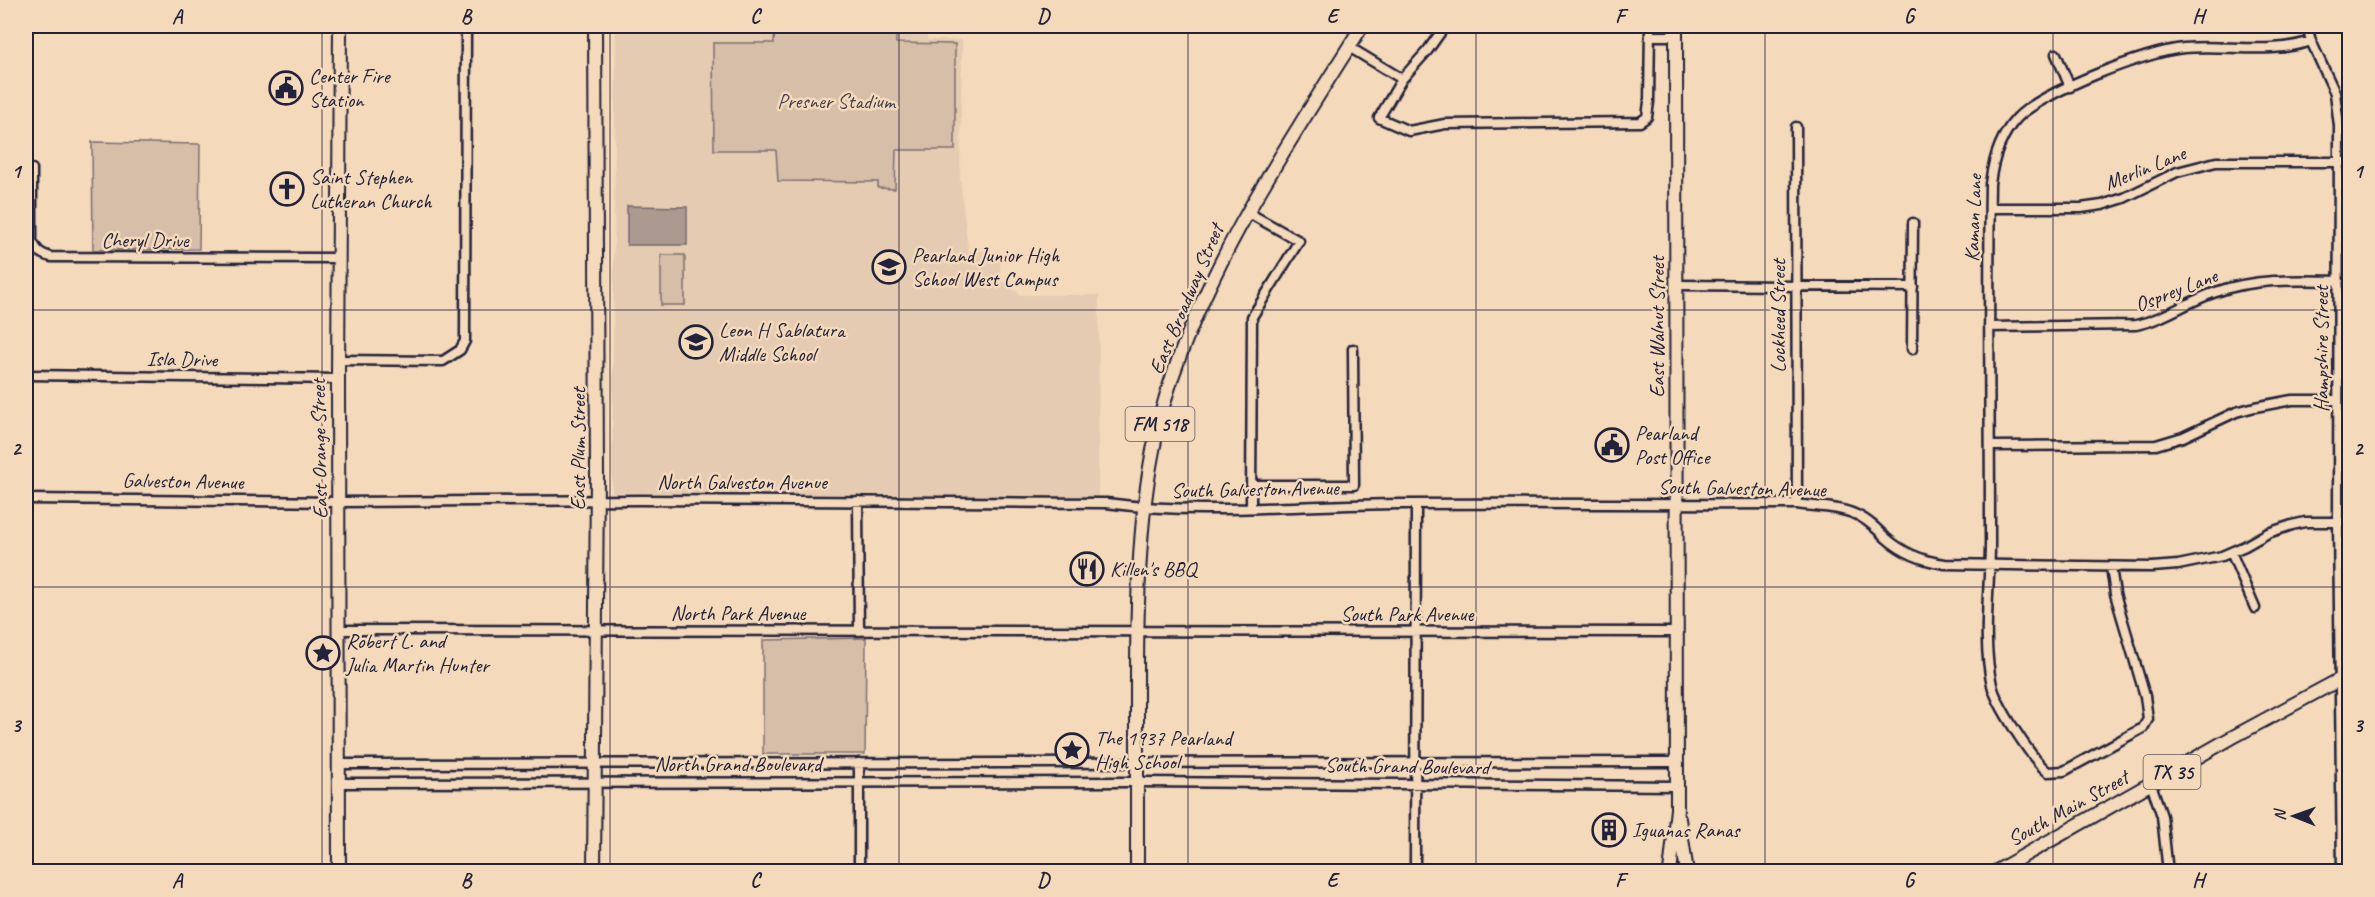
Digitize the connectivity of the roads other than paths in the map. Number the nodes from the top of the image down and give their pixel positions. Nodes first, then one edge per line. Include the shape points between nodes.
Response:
1 (340, 26) edge
2 (466, 26) edge
3 (595, 26) edge
4 (1362, 26) edge
5 (1445, 26) edge
6 (1650, 26) edge
7 (2307, 26) edge
8 (1676, 31) edge
9 (1650, 36) junction
10 (2311, 41) junction
11 (1349, 47) junction
12 (2056, 54) dead end
13 (1402, 79) junction
14 (2070, 87) junction
15 (1796, 128) dead end
16 (2339, 162) junction
17 (2349, 162) edge
18 (32, 169) dead end
19 (1990, 208) junction
20 (1247, 212) junction
21 (1913, 223) dead end
22 (338, 258) junction
23 (2339, 281) junction
24 (1676, 285) junction
25 (1796, 286) junction
26 (1913, 286) junction
27 (1989, 327) junction
28 (1353, 349) dead end
29 (1912, 349) dead end
30 (338, 360) junction
31 (26, 375) edge
32 (338, 379) junction
33 (2338, 400) junction
34 (1990, 446) junction
35 (1251, 485) junction
36 (26, 499) edge
37 (597, 501) junction
38 (858, 501) junction
39 (339, 502) junction
40 (1416, 504) junction
41 (1797, 504) junction
42 (1678, 505) junction
43 (1145, 508) junction
44 (1251, 508) junction
45 (2338, 522) junction
46 (2349, 522) edge
47 (2231, 552) junction
48 (1990, 565) junction
49 (2111, 567) junction
50 (2255, 608) dead end
51 (339, 630) junction
52 (597, 631) junction
53 (859, 631) junction
54 (1137, 631) junction
55 (1415, 632) junction
56 (1676, 632) junction
57 (2344, 677) edge
58 (1677, 762) junction
59 (859, 763) junction
60 (1137, 763) junction
61 (1415, 763) junction
62 (340, 764) junction
63 (595, 764) junction
64 (594, 782) junction
65 (859, 782) junction
66 (1137, 782) junction
67 (339, 783) junction
68 (1415, 784) junction
69 (2151, 784) junction
70 (1677, 786) junction
71 (1677, 809) junction
72 (339, 872) edge
73 (594, 872) edge
74 (859, 872) edge
75 (1137, 872) edge
76 (1414, 872) edge
77 (1670, 872) edge
78 (1687, 872) edge
79 (1995, 872) edge
80 (2168, 872) edge
81 (2342, 872) edge

1 - 22 street, East Orange Street
2 - 30 street via 465,341 460,350 442,361
3 - 37 street, East Plum Street
4 - 11 street, East Broadway Street / FM 518
5 - 13 street
6 - 9 street
7 - 10 street, Hampshire Street
8 - 9 street
8 - 24 street, East Walnut Street
9 - 13 street via 1649,102 1647,117 1640,122 1445,124 1409,130 1379,118
10 - 14 street, Kaman Lane via 2290,47 2174,49
10 - 16 street, Hampshire Street via 2339,110
11 - 13 street
11 - 20 street, East Broadway Street / FM 518
12 - 14 street
14 - 19 street, Kaman Lane via 2036,102 2009,127 1994,159
15 - 25 street, Lockheed Street
16 - 17 street, Merlin Lane
16 - 19 street, Merlin Lane via 2216,162 2177,172 2102,206
16 - 23 street, Hampshire Street
18 - 22 street, Cheryl Drive via 32,241 43,255
19 - 27 street, Kaman Lane
20 - 35 street via 1299,241 1252,317
20 - 43 street, East Broadway Street / FM 518 via 1207,293 1176,369 1155,445
21 - 26 street
22 - 30 street, East Orange Street
23 - 27 street, Osprey Lane via 2249,283 2216,292 2136,326
23 - 33 street, Hampshire Street
24 - 25 street
24 - 42 street, East Walnut Street
25 - 26 street
25 - 41 street, Lockheed Street
26 - 29 street
27 - 34 street, Kaman Lane
28 - 35 street via 1354,485
30 - 32 street, East Orange Street
31 - 32 street, Isla Drive
32 - 39 street, East Orange Street
33 - 34 street via 2292,400 2255,406 2156,445
33 - 45 street, Hampshire Street
34 - 48 street, Kaman Lane
35 - 44 street
36 - 39 street, Galveston Avenue
37 - 38 street, North Galveston Avenue
37 - 39 street, North Galveston Avenue
37 - 52 street, East Plum Street
38 - 43 street, North Galveston Avenue via 1106,503
38 - 53 street
39 - 51 street, East Orange Street
40 - 42 street, South Galveston Avenue
40 - 44 street, South Galveston Avenue
40 - 55 street
41 - 42 street, South Galveston Avenue
41 - 48 street, South Galveston Avenue via 1857,514 1897,547 1920,559
42 - 56 street, East Walnut Street
43 - 44 street, South Galveston Avenue
43 - 54 street, East Broadway Street / FM 518 via 1138,569
45 - 46 street, South Galveston Avenue
45 - 47 street, South Galveston Avenue via 2292,525
45 - 57 street, Hampshire Street
47 - 49 street, South Galveston Avenue via 2178,565
47 - 50 street
48 - 49 street, South Galveston Avenue
48 - 49 street, Kaman Lane via 1988,652 1995,695 2042,768 2056,773 2143,728 2148,719
51 - 52 street, North Park Avenue
51 - 62 street, East Orange Street
52 - 53 street, North Park Avenue
52 - 63 street, East Plum Street
53 - 54 street, North Park Avenue
54 - 55 street, South Park Avenue
54 - 60 street, East Broadway Street / FM 518
55 - 56 street, South Park Avenue
55 - 61 street
56 - 58 street, East Walnut Street
57 - 69 street, South Main Street / TX 35
57 - 81 street, Hampshire Street
58 - 61 street, South Grand Boulevard
58 - 70 street, East Walnut Street
59 - 60 street, North Grand Boulevard
59 - 63 street, North Grand Boulevard
59 - 65 street
60 - 61 street, South Grand Boulevard
60 - 66 street, East Broadway Street / FM 518
61 - 68 street
62 - 63 street, North Grand Boulevard
62 - 67 street, East Orange Street
63 - 64 street, East Plum Street
64 - 65 street, North Grand Boulevard
64 - 67 street, North Grand Boulevard
64 - 73 street, East Plum Street
65 - 66 street, North Grand Boulevard
65 - 74 street
66 - 68 street, South Grand Boulevard
66 - 75 street, East Broadway Street / FM 518
67 - 72 street, East Orange Street
68 - 70 street, South Grand Boulevard
68 - 76 street
69 - 79 street, South Main Street / TX 35
69 - 80 street via 2162,816
70 - 71 street, East Walnut Street
71 - 77 street, East Walnut Street
71 - 78 street, East Walnut Street

